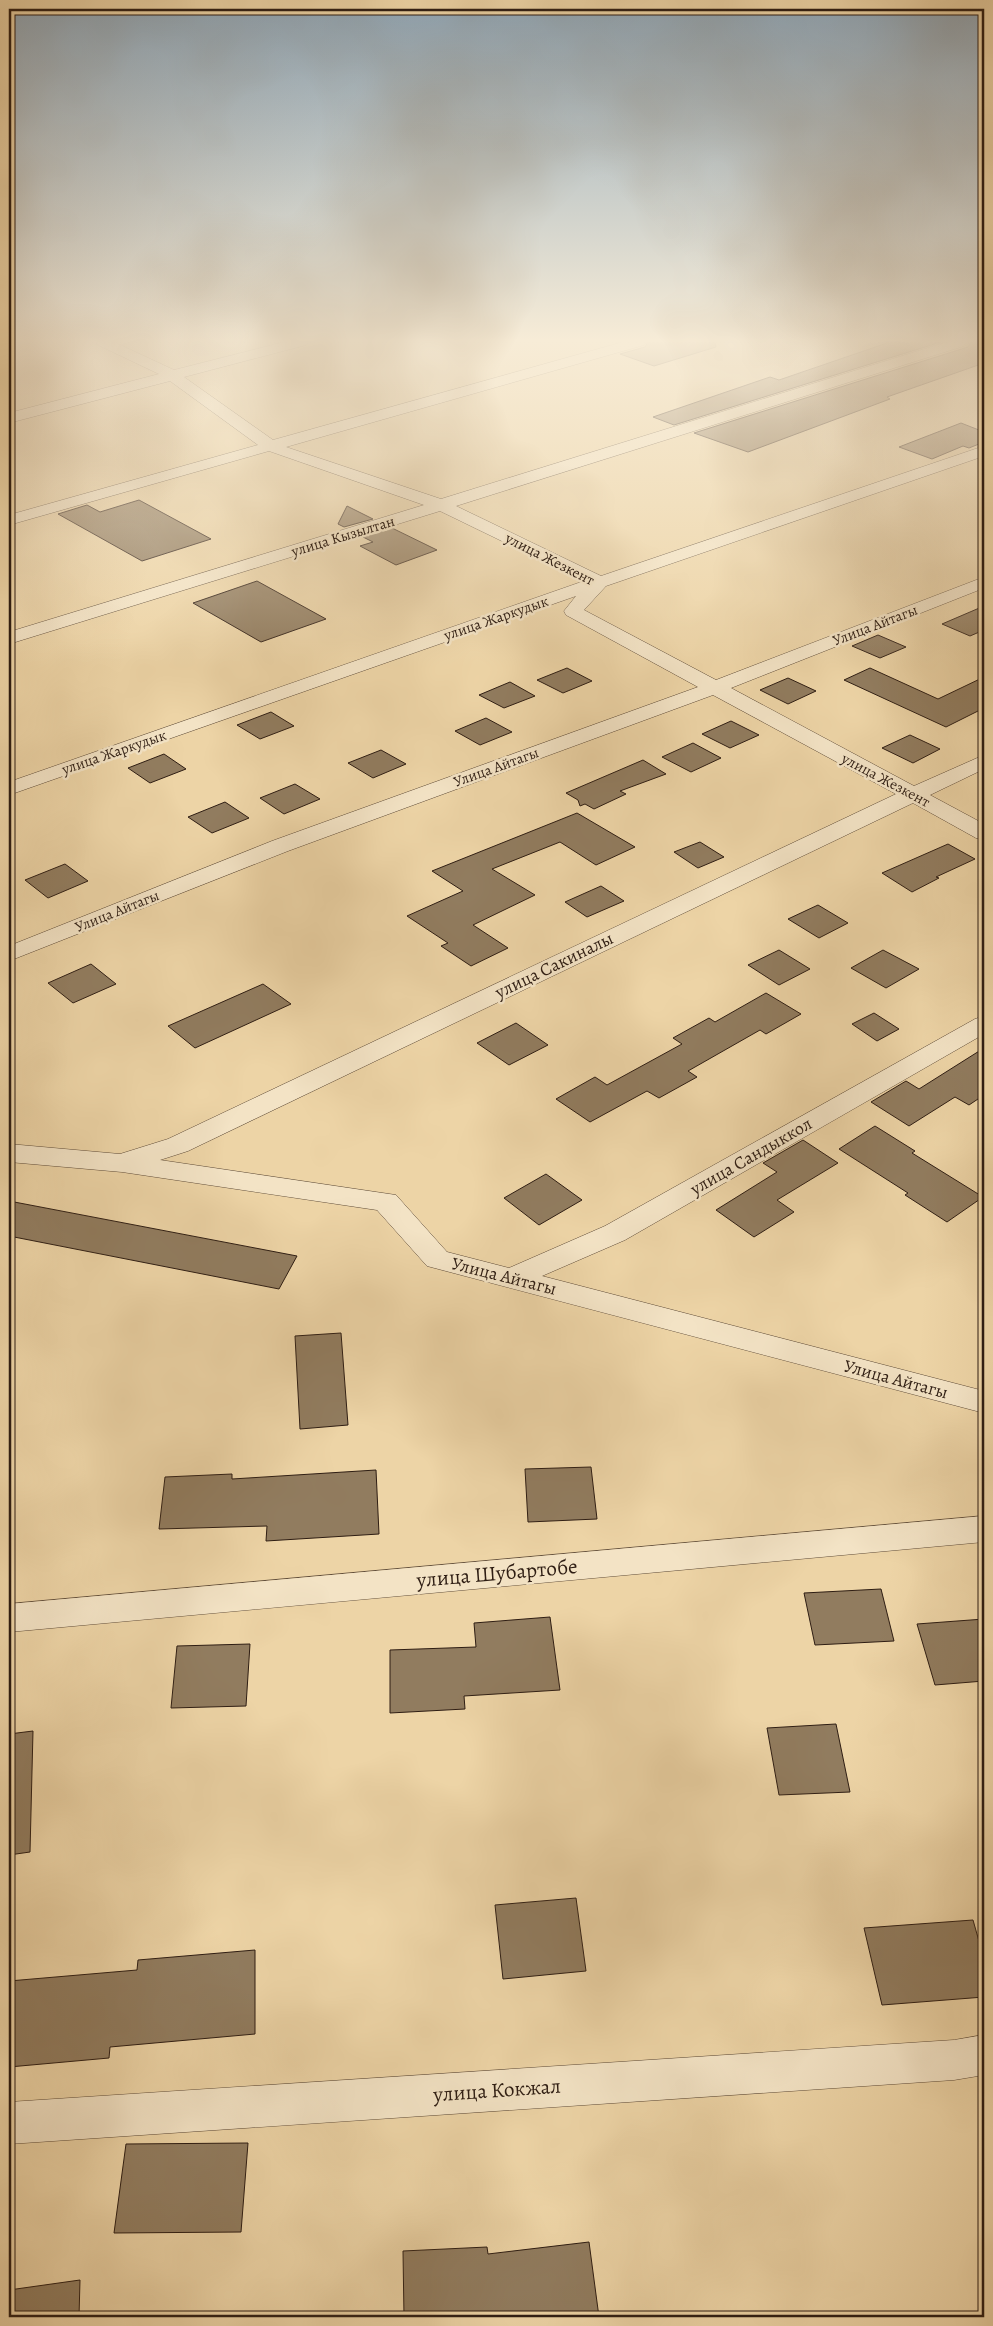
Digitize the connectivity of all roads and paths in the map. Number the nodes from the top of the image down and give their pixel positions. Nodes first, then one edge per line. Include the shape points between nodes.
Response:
1 (256, 451) edge
2 (285, 451) edge
3 (615, 451) edge
4 (984, 451) edge
5 (441, 505) junction
6 (9, 520) edge
7 (600, 582) junction
8 (984, 582) edge
9 (9, 638) edge
10 (715, 688) junction
11 (984, 761) edge
12 (9, 789) edge
13 (912, 794) junction
14 (984, 833) edge
15 (9, 954) edge
16 (984, 1024) edge
17 (9, 1152) edge
18 (122, 1163) junction
19 (512, 1278) junction
20 (979, 1396) edge
21 (984, 1529) edge
22 (9, 1618) edge
23 (984, 2055) edge
24 (9, 2123) edge

1 - 6 street
2 - 5 street, улица Жезкент
3 - 5 street, улица Кызылтан
4 - 7 street, улица Жаркудык
5 - 7 street, улица Жезкент
5 - 9 street, улица Кызылтан
7 - 10 street, улица Жезкент via 573,611
7 - 12 street, улица Жаркудык
8 - 10 street, Улица Айтагы
10 - 13 street, улица Жезкент
10 - 15 street, Улица Айтагы via 280,846
11 - 13 street, улица Сакиналы
13 - 14 street, улица Жезкент
13 - 18 street, улица Сакиналы via 178,1145
16 - 19 street, улица Сандыккол via 615,1233
17 - 18 street, Улица Айтагы
18 - 19 street, Улица Айтагы via 386,1202 437,1259
19 - 20 street, Улица Айтагы
21 - 22 street, улица Шубартобе
23 - 24 street, улица Кокжал via 954,2060

